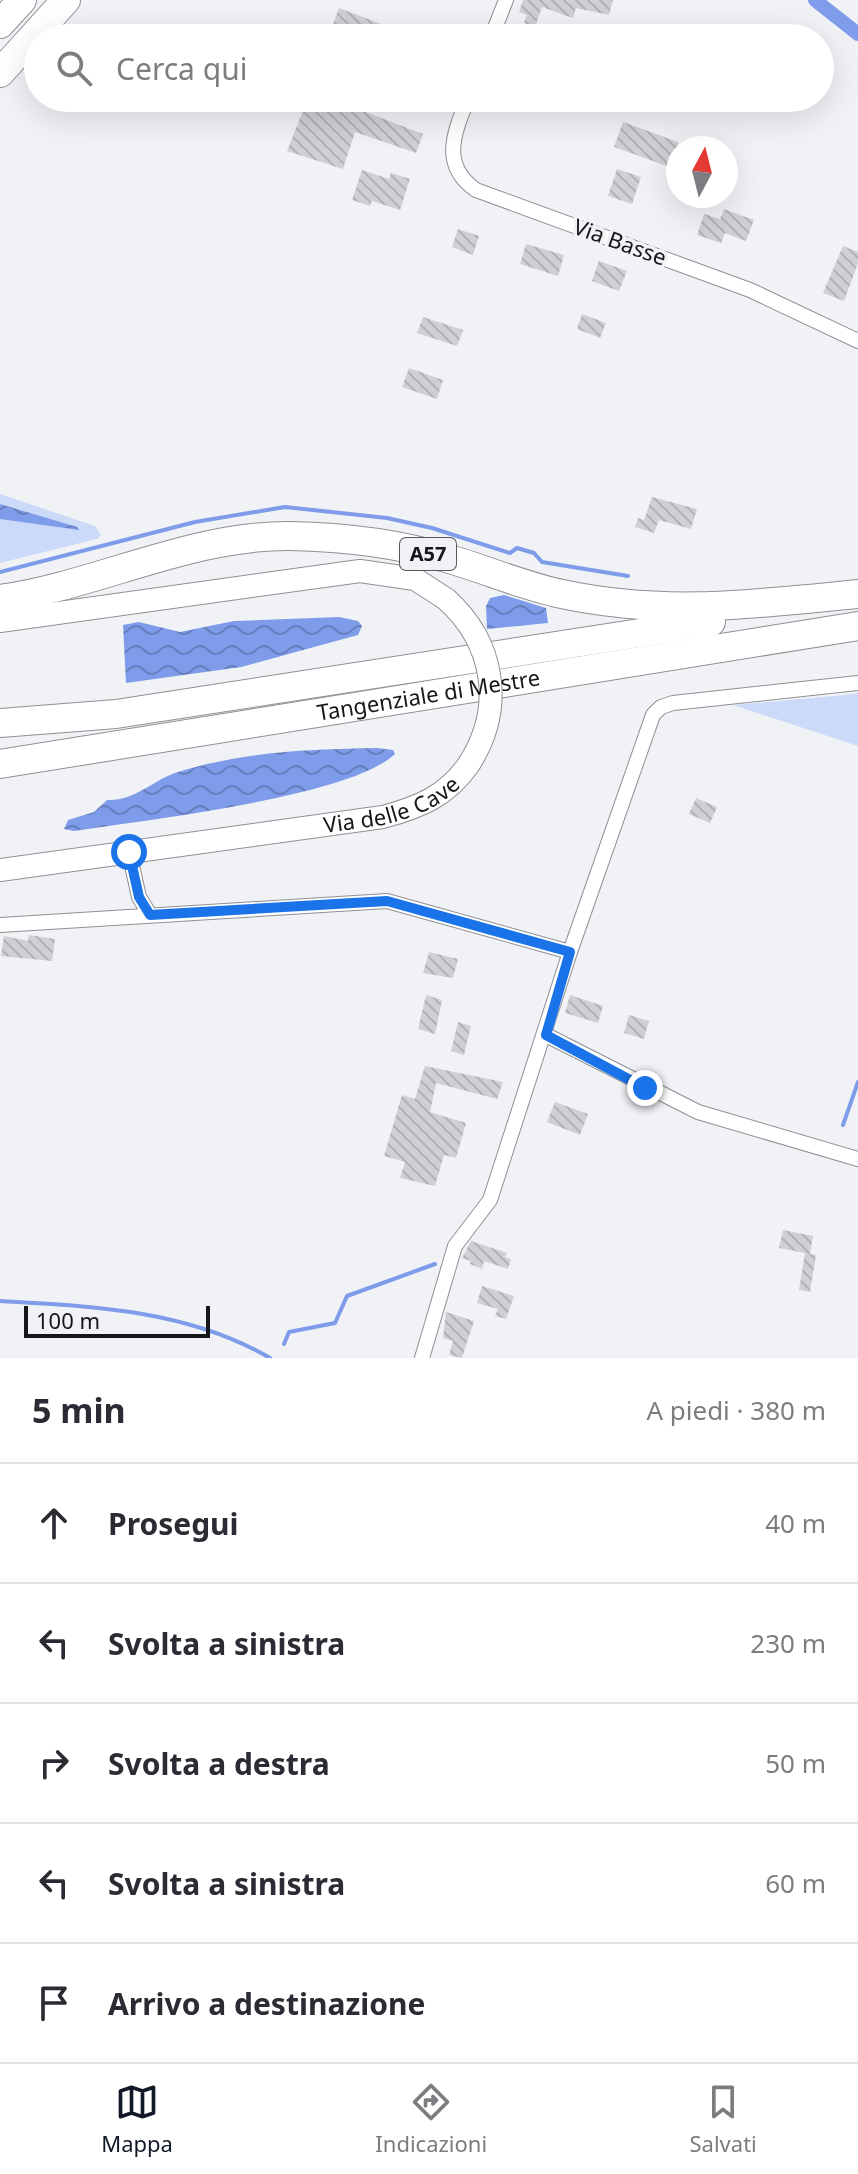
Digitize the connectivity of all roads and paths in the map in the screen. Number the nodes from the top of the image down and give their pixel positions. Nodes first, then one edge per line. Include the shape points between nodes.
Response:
1 (22, 0) edge
2 (66, 0) edge
3 (506, 0) edge
4 (0, 24) edge
5 (44, 24) edge
6 (497, 24) edge
7 (24, 46) edge
8 (0, 73) edge
9 (463, 112) edge
10 (858, 341) edge
11 (858, 596) edge
12 (0, 599) edge
13 (0, 621) edge
14 (858, 626) edge
15 (858, 683) edge
16 (0, 723) edge
17 (0, 764) edge
18 (129, 852) junction
19 (0, 870) edge
20 (150, 915) junction
21 (0, 925) edge
22 (570, 952) junction
23 (546, 1035) junction
24 (858, 1159) edge
25 (422, 1358) edge

1 - 4 highway
2 - 5 highway
3 - 6 street
7 - 8 highway
9 - 10 street, Via Basse via 451,147 456,171 476,190 750,290
11 - 12 highway, A57 via 712,609 645,607 558,594 398,547 288,536 208,546
11 - 16 highway, A57 via 116,714
13 - 18 main road, Via delle Cave, bridge via 360,571 415,579 446,599 479,640 491,677 487,729 458,780 436,798 395,814
14 - 17 highway, Tangenziale di Mestre
15 - 22 street via 673,703 658,709
18 - 19 main road, Via delle Cave
18 - 20 street via 139,897
20 - 21 street
20 - 22 street via 387,901
22 - 23 street
23 - 24 street via 698,1112
23 - 25 street via 490,1200 463,1232 448,1262

